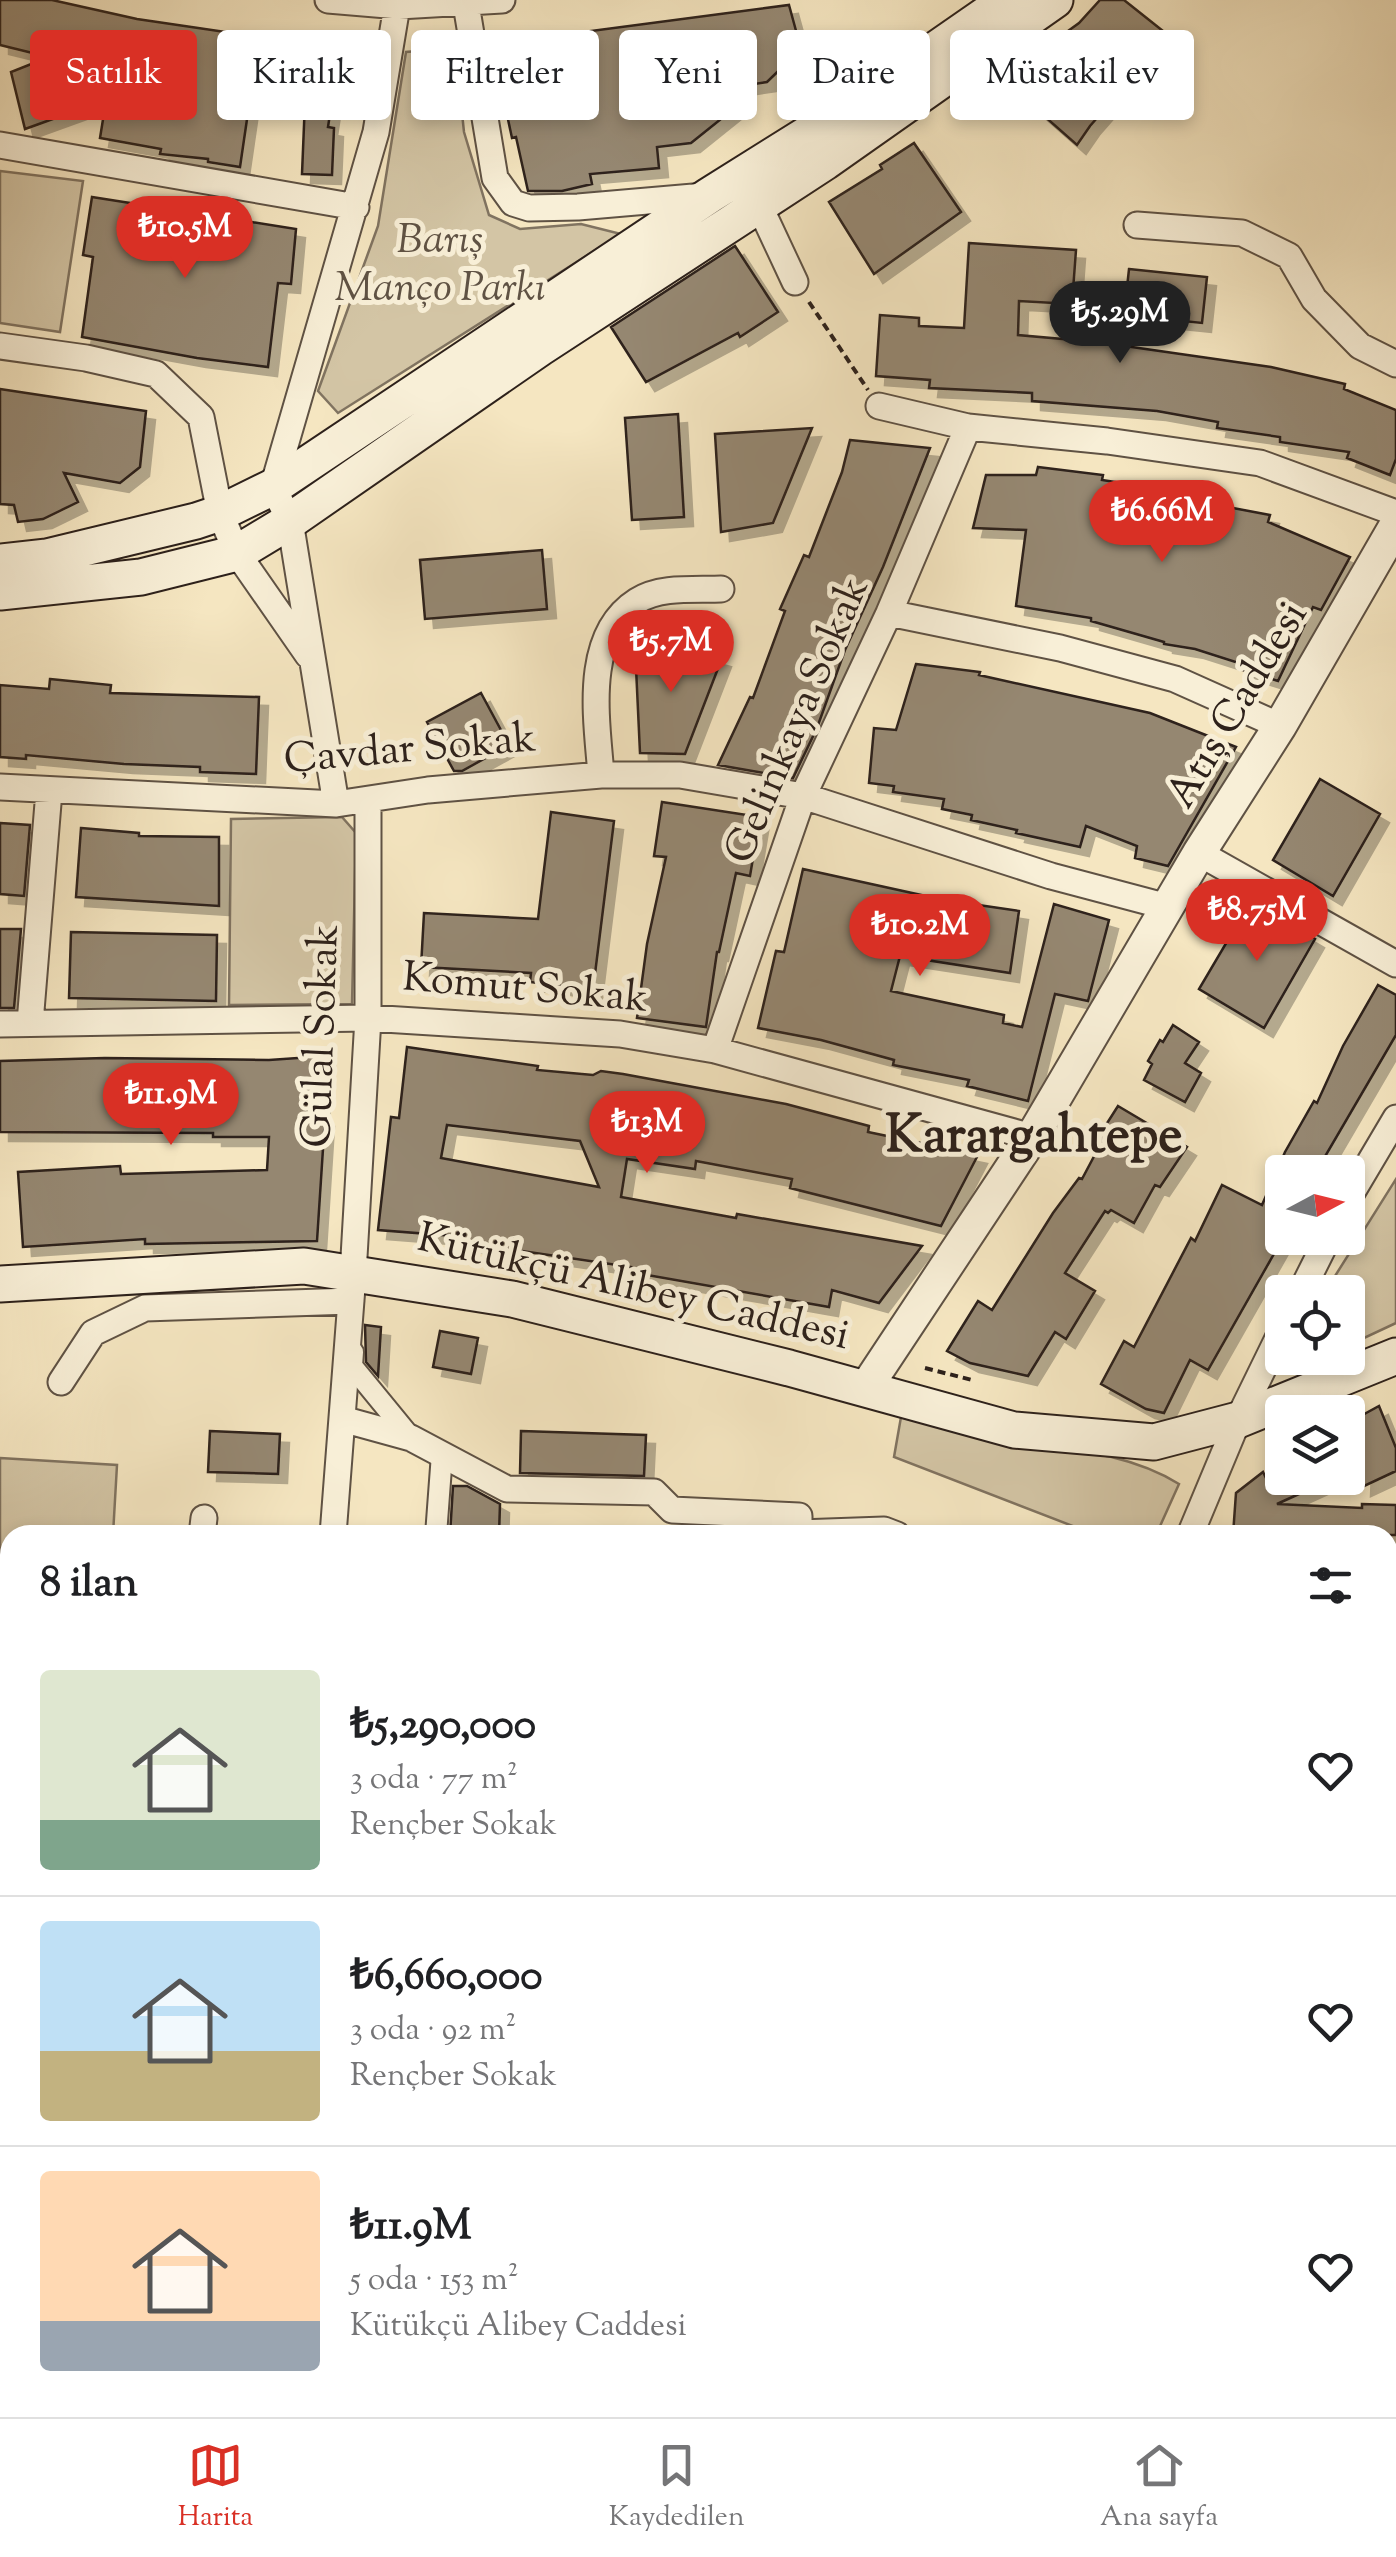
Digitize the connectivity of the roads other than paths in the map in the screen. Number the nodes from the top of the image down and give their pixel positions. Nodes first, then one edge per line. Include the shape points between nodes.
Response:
1 (328, 0) edge
2 (502, 0) edge
3 (1007, 0) edge
4 (1054, 0) edge
5 (399, 3) edge
6 (466, 4) junction
7 (0, 145) edge
8 (710, 195) junction
9 (758, 205) junction
10 (356, 207) junction
11 (1137, 225) dead end
12 (795, 282) road end
13 (0, 346) edge
14 (1396, 364) edge
15 (879, 406) road end
16 (968, 427) junction
17 (272, 487) junction
18 (220, 513) junction
19 (1396, 514) edge
20 (290, 521) junction
21 (1396, 524) edge
22 (237, 553) junction
23 (0, 562) edge
24 (721, 589) dead end
25 (0, 592) edge
26 (889, 613) junction
27 (314, 663) junction
28 (1280, 726) junction
29 (601, 776) junction
30 (0, 787) edge
31 (49, 792) junction
32 (803, 796) junction
33 (368, 801) junction
34 (336, 804) junction
35 (1199, 853) junction
36 (1168, 907) junction
37 (1396, 964) edge
38 (368, 1018) junction
39 (30, 1023) junction
40 (0, 1024) edge
41 (715, 1050) junction
42 (1396, 1118) edge
43 (1032, 1137) junction
44 (1365, 1170) edge
45 (0, 1284) edge
46 (352, 1287) junction
47 (355, 1330) dead end
48 (1396, 1356) edge
49 (1265, 1365) edge
50 (61, 1382) dead end
51 (866, 1389) junction
52 (342, 1419) junction
53 (1238, 1420) junction
54 (411, 1438) junction
55 (442, 1454) junction
56 (333, 1525) edge
57 (437, 1525) edge
58 (800, 1525) edge
59 (1194, 1525) edge

1 - 5 street
2 - 6 street
3 - 8 main road
4 - 9 main road
5 - 6 street
5 - 10 street
6 - 8 street via 495,178 513,203 578,208
7 - 10 street
8 - 17 main road
9 - 12 street
9 - 20 main road
10 - 17 street
11 - 14 street via 1242,232 1290,256 1314,298 1360,346
13 - 18 street via 156,374 201,417
15 - 16 street
16 - 19 street via 1260,463
16 - 26 street, Gelinkaya Sokak
17 - 18 main road
17 - 20 street
18 - 22 street
18 - 23 main road via 47,557
20 - 22 main road
20 - 27 street
21 - 28 street, Atış Caddesi
22 - 25 main road via 140,577
22 - 27 street
24 - 29 street via 638,600 608,636 596,708
26 - 28 street via 1175,679
26 - 32 street, Gelinkaya Sokak
27 - 34 street
28 - 35 street, Atış Caddesi
29 - 32 street, Çavdar Sokak via 680,775
29 - 33 street, Çavdar Sokak
30 - 31 street, Çavdar Sokak
31 - 34 street, Çavdar Sokak
31 - 39 street
32 - 36 street, Çavdar Sokak
32 - 41 street, Gelinkaya Sokak
33 - 34 street, Çavdar Sokak
33 - 38 street, Gülal Sokak
35 - 36 street, Atış Caddesi
35 - 37 street
36 - 43 street, Atış Caddesi
38 - 39 street, Komut Sokak
38 - 41 street, Komut Sokak via 620,1034
38 - 46 street, Gülal Sokak
39 - 40 street, Komut Sokak
41 - 43 street, Komut Sokak
42 - 44 street
43 - 51 street, Atış Caddesi
45 - 46 main road, Kütükçü Alibey Caddesi via 304,1266
46 - 50 street via 144,1308 93,1332
46 - 51 main road, Kütükçü Alibey Caddesi via 512,1299
46 - 52 street, Gülal Sokak
47 - 54 street via 352,1366
48 - 53 main road, Kütükçü Alibey Caddesi
49 - 53 street
51 - 53 main road, Kütükçü Alibey Caddesi via 1014,1430 1154,1442
52 - 54 street
52 - 56 street, Gülal Sokak
53 - 59 street
54 - 55 street
55 - 57 street
55 - 58 street via 507,1489 654,1492 672,1510 800,1516

